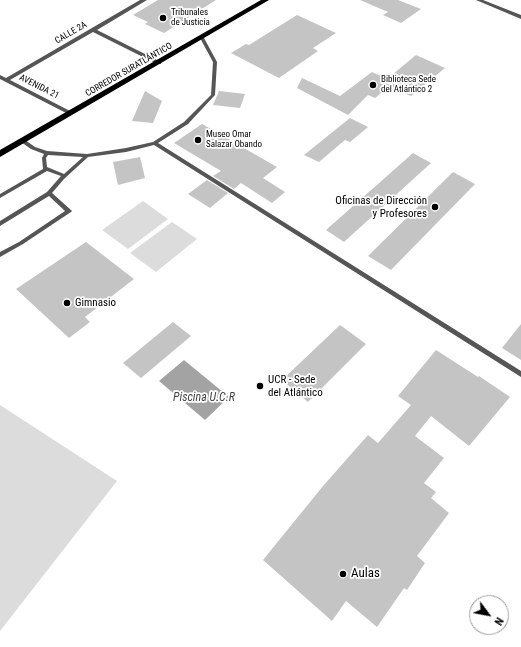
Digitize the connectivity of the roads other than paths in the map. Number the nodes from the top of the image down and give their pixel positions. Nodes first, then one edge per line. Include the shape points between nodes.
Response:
1 (144, 0) edge
2 (266, 0) edge
3 (479, 0) edge
4 (521, 17) edge
5 (93, 30) junction
6 (202, 38) junction
7 (159, 63) junction
8 (0, 77) edge
9 (6, 80) junction
10 (70, 114) junction
11 (23, 141) junction
12 (155, 143) junction
13 (48, 153) junction
14 (0, 154) edge
15 (87, 156) junction
16 (47, 169) junction
17 (65, 176) junction
18 (49, 193) junction
19 (0, 196) edge
20 (0, 224) edge
21 (0, 255) edge
22 (521, 374) edge

1 - 5 street, CALLE 2A
2 - 6 main road, CORREDOR SURATLÁNTICO
3 - 4 street
5 - 7 street
5 - 9 street, CALLE 2A
6 - 7 main road, CORREDOR SURATLÁNTICO
6 - 12 lane via 215,62 213,95 186,123
7 - 10 main road, CORREDOR SURATLÁNTICO
8 - 9 street, AVENIDA 21
9 - 10 street, AVENIDA 21
10 - 11 main road, CORREDOR SURATLÁNTICO
11 - 13 lane
11 - 14 main road, CORREDOR SURATLÁNTICO
12 - 15 lane
12 - 22 lane
13 - 15 lane
13 - 16 lane via 44,158
15 - 17 lane
16 - 17 lane
16 - 19 lane
17 - 18 lane
18 - 20 lane
18 - 21 lane via 69,211

